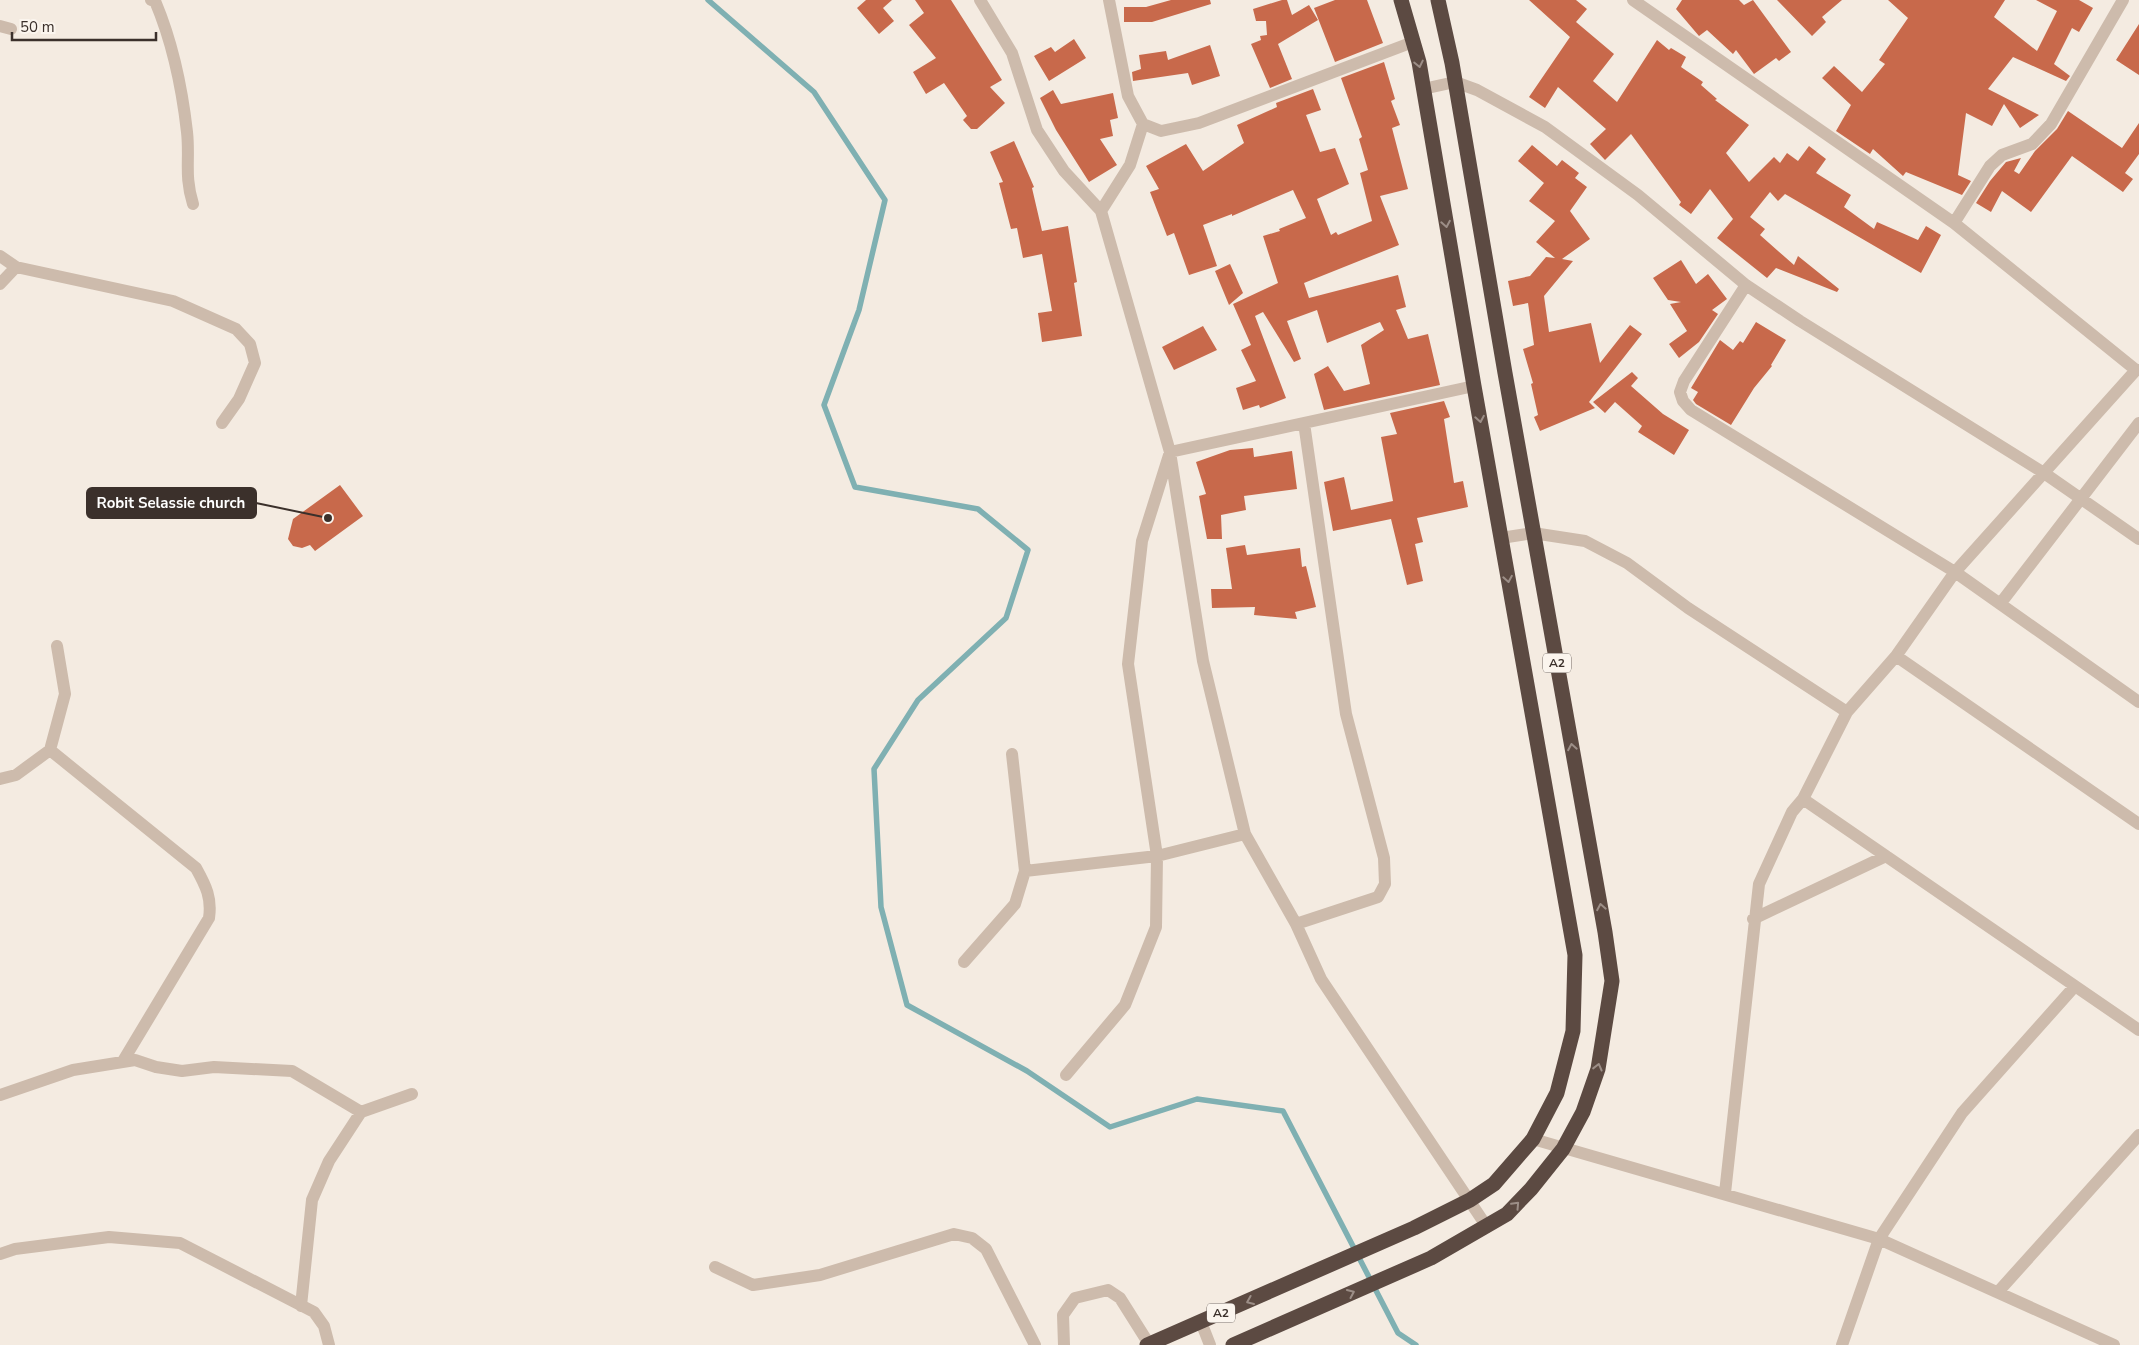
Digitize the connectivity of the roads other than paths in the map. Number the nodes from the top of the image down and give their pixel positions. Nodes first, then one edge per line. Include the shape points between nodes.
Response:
1 (151, 0) edge
2 (980, 0) edge
3 (1109, 0) edge
4 (1401, 0) edge
5 (1438, 0) edge
6 (1633, 0) edge
7 (2122, 0) edge
8 (1413, 42) junction
9 (1456, 82) junction
10 (1423, 89) junction
11 (1143, 124) junction
12 (193, 204) dead end
13 (1101, 211) junction
14 (1954, 223) junction
15 (0, 256) edge
16 (16, 268) junction
17 (0, 284) edge
18 (1746, 285) junction
19 (2137, 370) edge
20 (1474, 386) junction
21 (222, 422) dead end
22 (1304, 423) junction
23 (2139, 423) edge
24 (1170, 452) junction
25 (2044, 473) junction
26 (2082, 499) junction
27 (1534, 533) junction
28 (1501, 538) junction
29 (2139, 539) edge
30 (1955, 572) junction
31 (2000, 604) junction
32 (57, 646) dead end
33 (1896, 656) junction
34 (2139, 702) edge
35 (1847, 712) junction
36 (50, 750) junction
37 (1012, 754) dead end
38 (0, 779) edge
39 (1803, 799) junction
40 (2139, 824) edge
41 (1245, 834) junction
42 (1157, 856) junction
43 (1886, 856) junction
44 (1025, 871) junction
45 (1754, 919) junction
46 (1296, 924) junction
47 (964, 962) dead end
48 (2075, 986) junction
49 (2139, 1030) edge
50 (124, 1061) junction
51 (1066, 1074) dead end
52 (412, 1094) dead end
53 (0, 1095) edge
54 (361, 1112) junction
55 (2139, 1135) edge
56 (1534, 1139) junction
57 (1563, 1149) junction
58 (1725, 1193) junction
59 (1470, 1200) junction
60 (1487, 1227) junction
61 (1879, 1239) junction
62 (0, 1254) edge
63 (715, 1268) dead end
64 (1998, 1292) junction
65 (301, 1306) junction
66 (1201, 1322) junction
67 (2084, 1339) edge
68 (329, 1345) edge
69 (1034, 1345) edge
70 (1064, 1345) edge
71 (1148, 1345) edge
72 (1210, 1345) edge
73 (1233, 1345) edge
74 (1842, 1345) edge
75 (2114, 1345) edge

1 - 12 street via 155,1 165,25 181,99 187,133 187,184
2 - 13 street via 1012,53 1037,130 1064,171
3 - 11 street via 1128,96
4 - 8 highway, A2
5 - 9 highway, A2
6 - 14 street
7 - 14 street via 2051,124 2032,144 2002,155 1990,166
8 -> 10 highway, A2
8 - 11 street via 1199,123 1161,131
9 - 10 street
9 - 18 street via 1545,127 1638,195
9 - 27 highway, A2
10 -> 20 highway, A2
11 - 13 street via 1130,165
13 - 24 street
14 - 19 street
15 - 16 street
16 - 17 street
16 - 21 street via 173,301 236,330 250,344 255,363 239,398
18 - 25 street
18 - 30 street via 1684,381 1680,392 1683,401 1691,410
19 - 25 street
20 - 22 street
20 -> 28 highway, A2
22 - 24 street
22 - 46 street via 1346,714 1384,858 1385,884 1378,897
23 - 26 street
24 - 41 street via 1203,661
24 - 42 street via 1142,541 1128,664
25 - 26 street
25 - 30 street
26 - 29 street
26 - 31 street
27 - 28 street
27 - 35 street via 1585,541 1627,563 1688,608
57 -> 27 highway, A2 via 1583,1112 1598,1069 1612,981
28 -> 56 highway, A2 via 1575,955 1573,1030 1556,1093
30 - 31 street
30 - 33 street
31 - 34 street
32 - 36 street via 66,694
33 - 35 street
33 - 40 street
35 - 39 street
36 - 38 street via 16,775
36 - 50 street via 196,868 208,889 211,903 208,918
37 - 44 street
39 - 43 street
39 - 45 street via 1792,812 1759,884
41 - 42 street
41 - 46 street
42 - 44 street
42 - 51 street via 1156,927 1125,1006
43 - 45 street
43 - 48 street
44 - 47 street via 1015,904
45 - 58 street
46 - 59 street via 1320,979
48 - 49 street
48 - 61 street via 1962,1113
50 - 53 street via 73,1070
50 - 54 street via 135,1060 156,1068 182,1071 214,1067 292,1070
52 - 54 street
54 - 65 street via 329,1161 312,1200
55 - 64 street
56 - 57 street
56 - 59 highway, A2 via 1494,1184
57 - 58 street
60 -> 57 highway, A2 via 1507,1214
58 - 61 street
59 - 60 street
59 -> 66 highway, A2
73 -> 60 highway, A2 via 1430,1258
61 - 64 street
61 - 74 street
62 - 65 street via 15,1249 109,1237 180,1243
63 - 69 street via 754,1285 820,1275 954,1234 972,1238 986,1249
64 - 67 street
65 - 68 street via 314,1312 324,1326
66 - 71 highway, A2
66 - 72 street
67 - 75 street
70 - 71 street via 1063,1315 1075,1298 1108,1290 1120,1298

